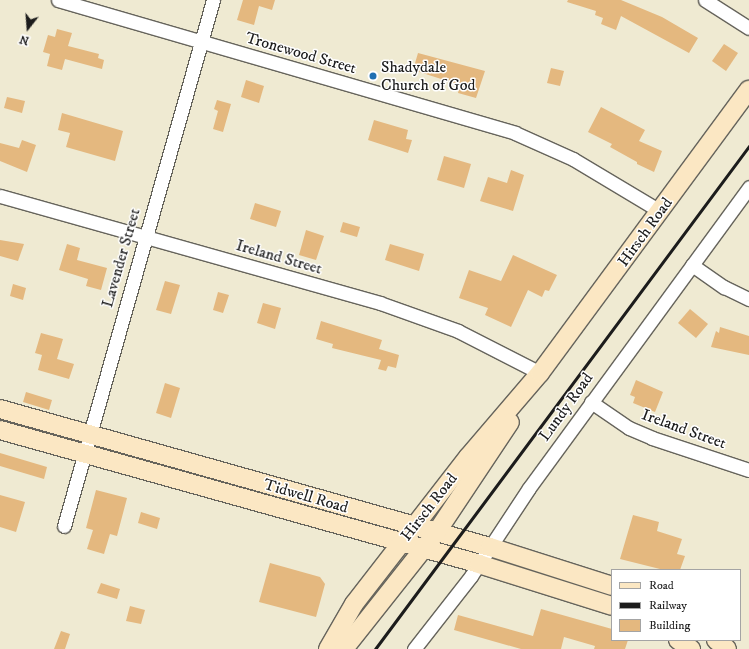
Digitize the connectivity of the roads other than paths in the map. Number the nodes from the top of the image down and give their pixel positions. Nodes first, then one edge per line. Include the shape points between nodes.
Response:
1 (58, 0) edge
2 (213, 0) edge
3 (705, 0) edge
4 (749, 28) edge
5 (202, 42) junction
6 (749, 90) edge
7 (749, 187) edge
8 (0, 196) edge
9 (660, 211) junction
10 (146, 238) junction
11 (692, 265) junction
12 (749, 299) edge
13 (540, 373) junction
14 (591, 402) junction
15 (0, 409) edge
16 (0, 430) edge
17 (88, 433) junction
18 (83, 454) junction
19 (749, 470) edge
20 (222, 472) junction
21 (217, 491) junction
22 (64, 526) dead end
23 (414, 527) junction
24 (436, 533) junction
25 (402, 542) junction
26 (490, 547) junction
27 (423, 549) junction
28 (479, 564) junction
29 (611, 586) edge
30 (611, 606) edge
31 (679, 641) edge
32 (717, 641) edge
33 (328, 649) edge
34 (344, 649) edge
35 (414, 649) edge
36 (691, 649) edge
37 (727, 649) edge

1 - 5 street, Tronewood Street
2 - 5 street, Lavender Street
3 - 4 street
5 - 9 street, Tronewood Street via 515,133 573,158
5 - 10 street, Lavender Street
6 - 9 main road, Hirsch Road
7 - 11 street, Lundy Road
8 - 10 street, Ireland Street
9 - 13 main road, Hirsch Road
10 - 13 street, Ireland Street via 380,303 458,331
10 - 17 street, Lavender Street
11 - 12 street via 724,287
11 - 14 street, Lundy Road
13 - 23 main road, Hirsch Road via 468,457
13 - 24 main road, Hirsch Road via 483,465
14 - 19 street, Ireland Street via 629,428 652,438
14 - 26 street, Lundy Road
15 - 17 main road, Tidwell Road
16 - 18 main road, Tidwell Road
17 - 18 street, Lavender Street
17 - 20 main road, Tidwell Road
18 - 21 main road, Tidwell Road
18 - 22 street, Lavender Street
20 - 21 main road
20 - 23 main road, Tidwell Road
21 - 25 main road, Tidwell Road
23 - 24 main road, Tidwell Road
23 - 25 main road, Hirsch Road
24 - 26 main road, Tidwell Road
24 - 27 main road, Hirsch Road
25 - 27 main road, Tidwell Road
25 - 33 main road, Hirsch Road via 354,604
26 - 28 street, Lundy Road
26 - 29 main road, Tidwell Road
27 - 28 main road, Tidwell Road
27 - 34 main road, Hirsch Road
28 - 30 main road, Tidwell Road
28 - 35 street, Lundy Road
31 - 36 main road
32 - 37 main road

